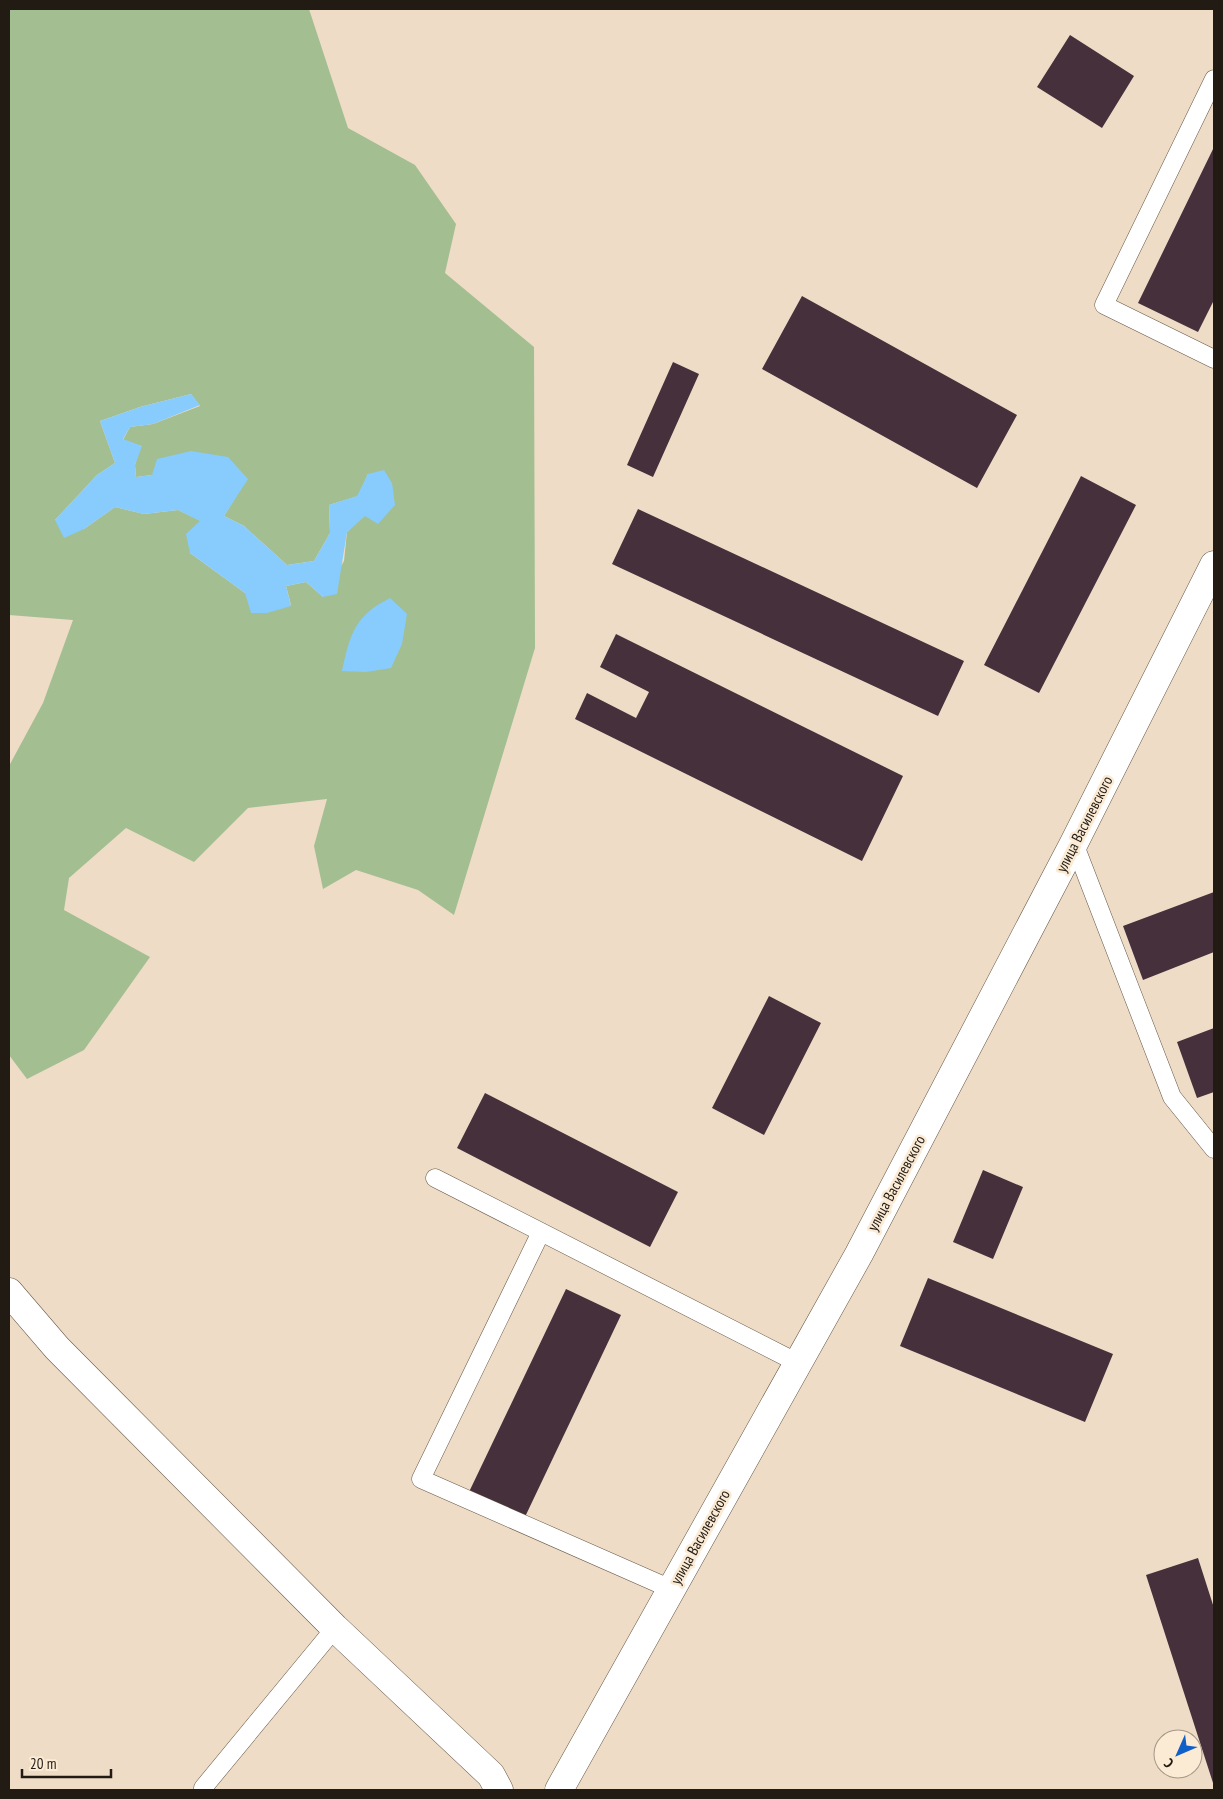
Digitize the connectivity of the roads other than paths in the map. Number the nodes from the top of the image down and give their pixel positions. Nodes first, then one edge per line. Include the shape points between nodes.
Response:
1 (1214, 78) edge
2 (1214, 359) edge
3 (1214, 565) edge
4 (1074, 843) junction
5 (1214, 1149) edge
6 (435, 1178) dead end
7 (541, 1232) junction
8 (9, 1292) edge
9 (798, 1363) junction
10 (671, 1589) junction
11 (335, 1628) junction
12 (202, 1788) dead end
13 (499, 1790) edge
14 (558, 1790) edge

1 - 2 lane via 1104,305
3 - 4 main road, улица Василевского
4 - 5 lane via 1172,1097
4 - 9 main road, улица Василевского via 859,1254
6 - 7 lane
7 - 9 lane
7 - 10 lane via 422,1479
8 - 11 main road via 56,1348
9 - 10 main road, улица Василевского
10 - 14 main road, улица Василевского
11 - 12 lane
11 - 13 main road via 491,1775

